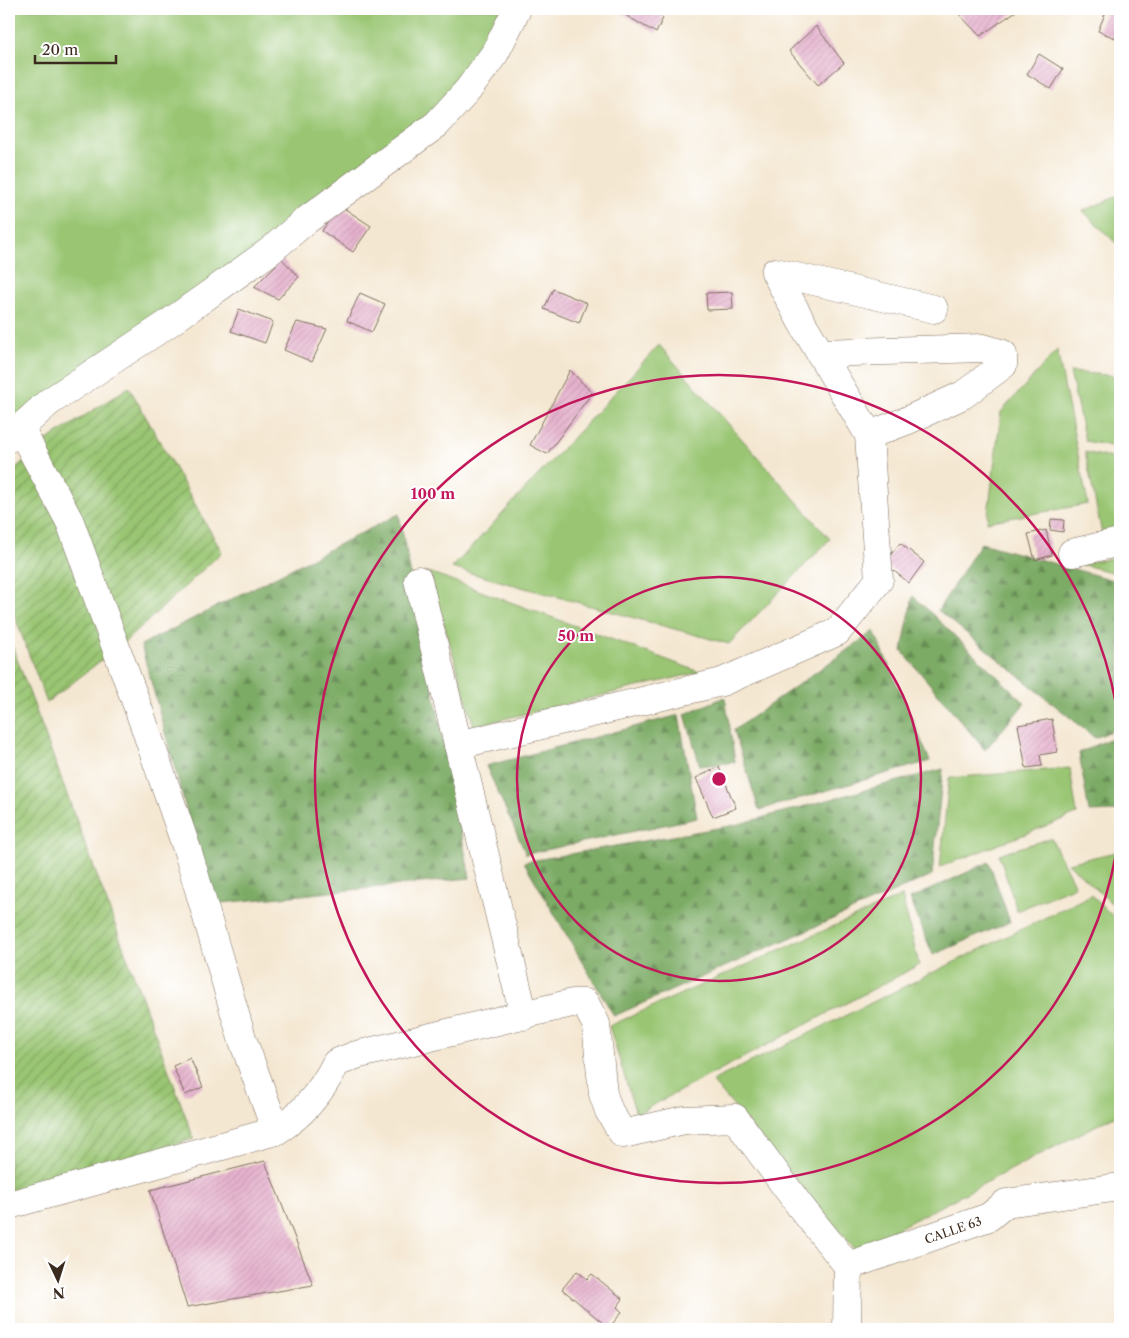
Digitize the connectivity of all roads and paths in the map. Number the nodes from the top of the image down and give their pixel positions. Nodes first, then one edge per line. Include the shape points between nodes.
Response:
1 (517, 9) edge
2 (934, 309) dead end
3 (820, 354) junction
4 (14, 433) edge
5 (869, 435) junction
6 (1120, 542) edge
7 (1072, 553) dead end
8 (418, 580) dead end
9 (458, 745) junction
10 (524, 1016) junction
11 (276, 1131) junction
12 (1120, 1187) edge
13 (9, 1205) edge
14 (848, 1266) junction
15 (846, 1329) edge

1 - 4 street via 495,53 437,124 262,257 49,402
2 - 3 street via 775,272
3 - 5 street
3 - 5 street via 983,348 1003,354 1003,365 963,395
4 - 11 street via 70,522 188,852 242,1038
5 - 9 street via 879,580 837,632 722,682
6 - 7 street
8 - 9 street
9 - 10 street
10 - 11 street via 356,1055 336,1063 325,1087 292,1122
10 - 14 street via 572,1003 585,1004 596,1024 603,1094 623,1134 684,1120 735,1118
11 - 13 street
12 - 14 street, CALLE 63 via 1006,1203 989,1217
14 - 15 street

